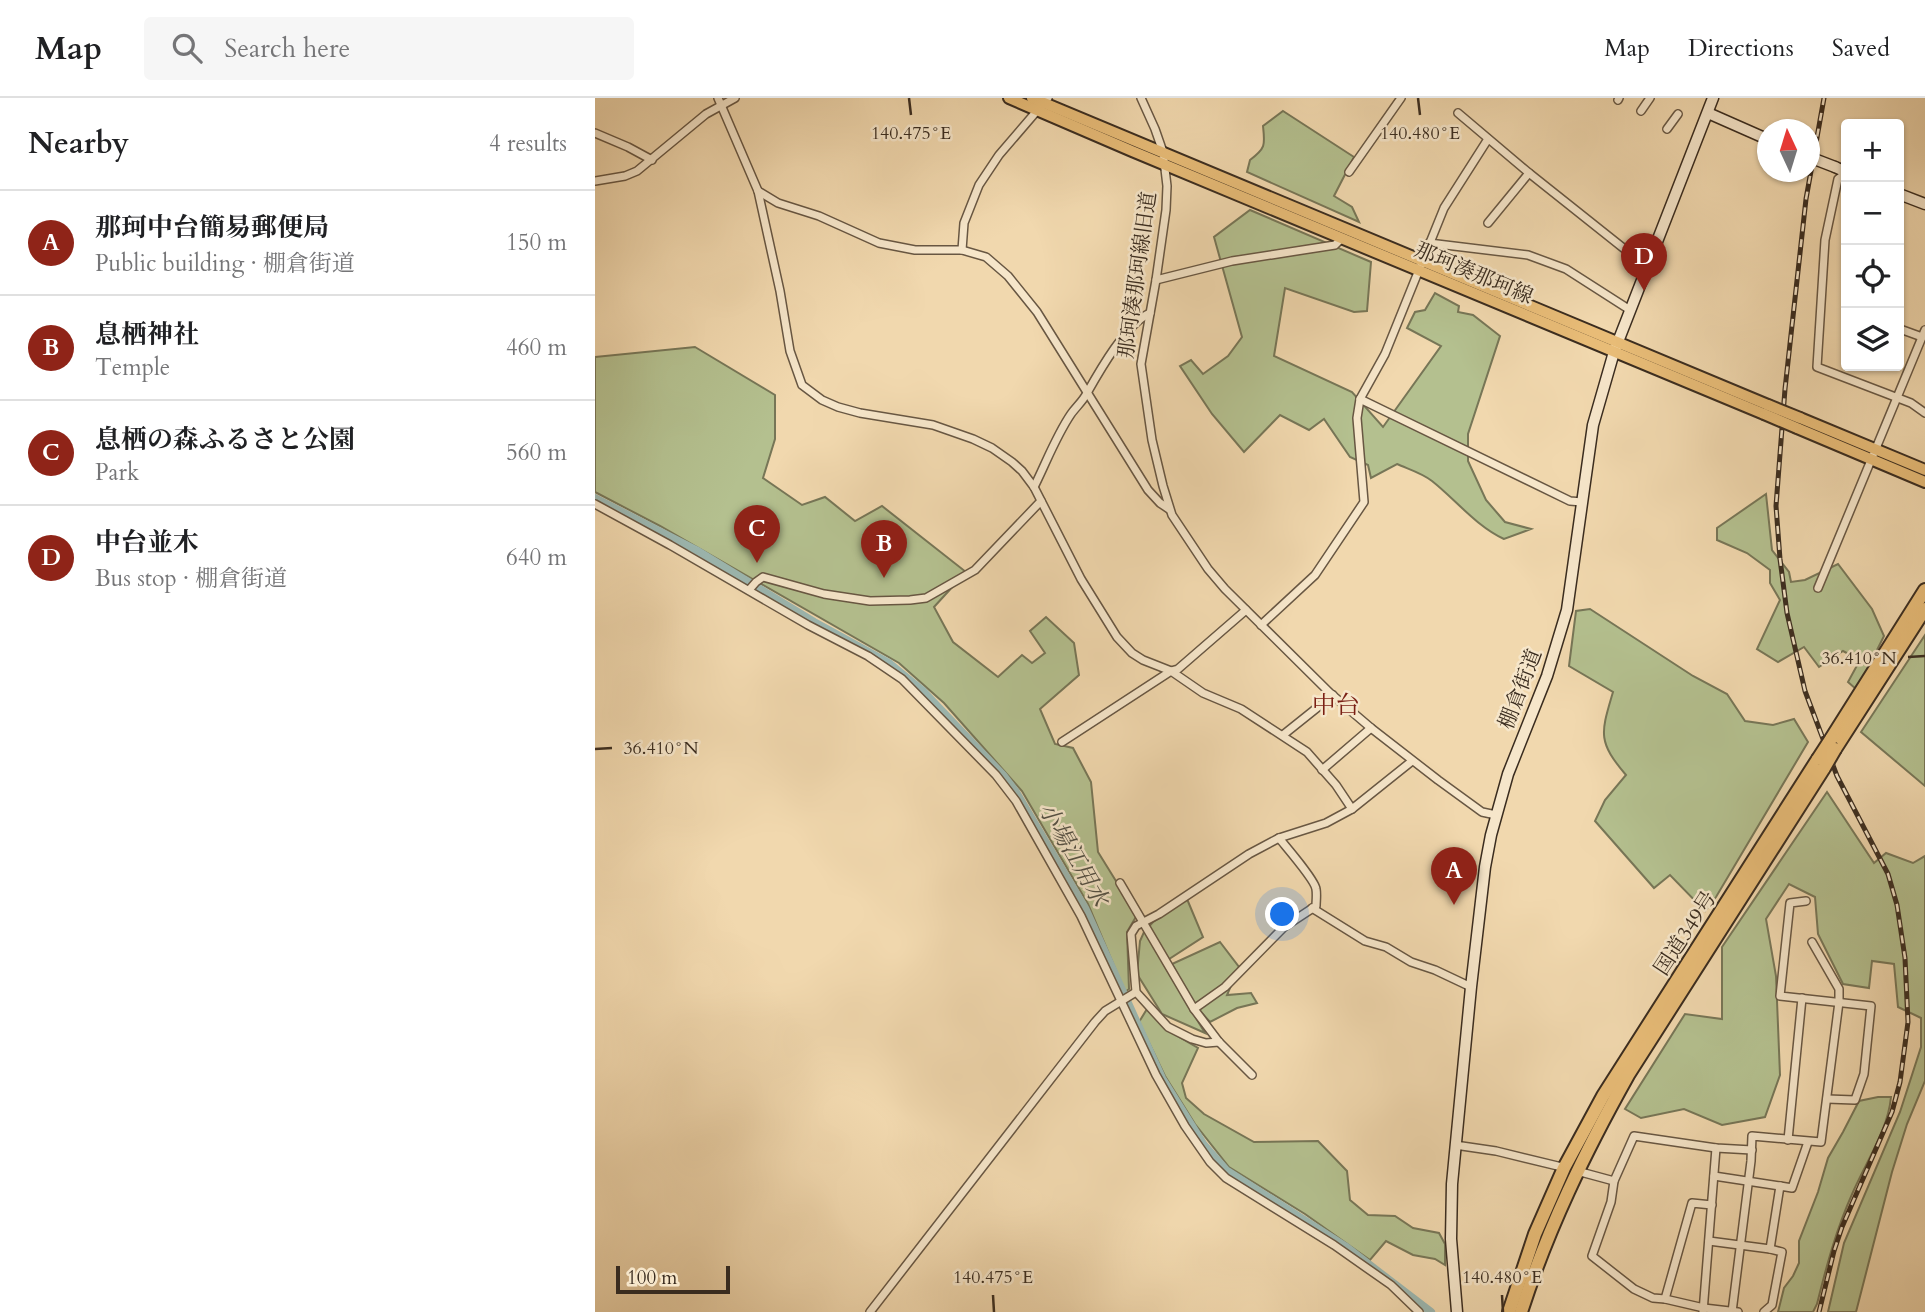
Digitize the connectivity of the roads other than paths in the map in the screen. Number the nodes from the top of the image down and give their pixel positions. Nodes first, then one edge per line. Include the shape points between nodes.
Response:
1 (735, 98) edge
2 (1009, 98) edge
3 (1032, 98) edge
4 (1141, 98) edge
5 (1401, 98) edge
6 (1650, 98) edge
7 (1713, 98) edge
8 (720, 101) edge
9 (1043, 104) edge
10 (1641, 111) dead end
11 (1458, 113) dead end
12 (1708, 113) junction
13 (1678, 114) dead end
14 (1667, 129) dead end
15 (595, 133) edge
16 (1757, 135) edge
17 (1488, 139) junction
18 (1163, 152) junction
19 (652, 160) junction
20 (1820, 161) edge
21 (1165, 164) junction
22 (1841, 170) edge
23 (1349, 172) dead end
24 (1529, 173) junction
25 (1841, 177) edge
26 (595, 181) edge
27 (758, 191) junction
28 (1904, 196) edge
29 (1925, 204) edge
30 (1488, 223) dead end
31 (1342, 238) junction
32 (1429, 243) junction
33 (962, 250) junction
34 (1647, 265) junction
35 (1420, 266) junction
36 (1156, 280) junction
37 (1630, 310) junction
38 (1150, 313) junction
39 (1904, 330) edge
40 (1924, 333) edge
41 (1615, 347) junction
42 (1087, 394) junction
43 (1896, 397) junction
44 (1360, 400) junction
45 (1925, 413) edge
46 (1872, 454) junction
47 (1925, 470) edge
48 (1925, 482) edge
49 (1034, 486) junction
50 (1041, 501) junction
51 (1582, 502) junction
52 (595, 504) edge
53 (1169, 509) junction
54 (752, 587) junction
55 (1818, 587) dead end
56 (1925, 590) edge
57 (1925, 609) edge
58 (1246, 610) junction
59 (1261, 625) junction
60 (1171, 671) junction
61 (1333, 695) junction
62 (1371, 728) junction
63 (1283, 735) junction
64 (1062, 742) dead end
65 (1833, 744) junction
66 (1412, 761) junction
67 (1322, 770) junction
68 (1352, 809) junction
69 (1496, 815) junction
70 (1279, 838) junction
71 (1120, 883) dead end
72 (1806, 901) dead end
73 (1312, 908) junction
74 (1144, 922) junction
75 (1812, 942) dead end
76 (1471, 987) junction
77 (1128, 997) junction
78 (1802, 998) junction
79 (1839, 1002) junction
80 (1194, 1009) junction
81 (1219, 1042) junction
82 (1252, 1076) dead end
83 (1827, 1099) junction
84 (1788, 1140) junction
85 (1808, 1142) junction
86 (1455, 1145) junction
87 (1716, 1148) junction
88 (1752, 1150) junction
89 (1571, 1169) junction
90 (1714, 1176) junction
91 (1614, 1181) junction
92 (1749, 1181) junction
93 (1780, 1186) junction
94 (1712, 1205) junction
95 (1709, 1241) junction
96 (1740, 1244) junction
97 (1770, 1249) junction
98 (1665, 1299) junction
99 (1703, 1310) edge
100 (870, 1312) edge
101 (1419, 1312) edge
102 (1457, 1312) edge
103 (1509, 1312) edge
104 (1521, 1312) edge
105 (1732, 1312) edge
106 (1738, 1312) edge
107 (1765, 1312) edge

1 - 8 street
2 - 9 main road, 那珂湊那珂線
3 - 9 main road, 那珂湊那珂線
4 - 18 street, 那珂湊那珂線旧道
5 - 23 street
6 - 10 street
7 - 12 street, 棚倉街道
8 - 19 street
8 - 27 street
9 - 18 main road, 那珂湊那珂線
9 - 21 main road, 那珂湊那珂線
9 - 33 street via 979,185 964,223
11 - 17 street
12 - 16 street
12 - 34 street, 棚倉街道
13 - 14 street
15 - 19 street
17 - 24 street
17 - 32 street via 1444,208
18 - 21 street, 那珂湊那珂線旧道
18 - 35 main road, 那珂湊那珂線
19 - 26 street via 632,174
20 - 22 street, bridge
21 - 31 main road, 那珂湊那珂線
21 - 36 street, 那珂湊那珂線旧道 via 1166,210
24 - 30 street
24 - 34 street
25 - 43 street via 1825,240 1817,367
27 - 33 street via 879,243 915,250
27 - 49 street via 790,351 802,385 838,407 933,425 973,439 1012,462
28 - 29 street
31 - 35 main road, 那珂湊那珂線
31 - 36 street via 1335,245 1232,261
32 - 35 street
32 - 37 street via 1528,256 1566,269
33 - 42 street via 986,257 1013,282
34 - 37 street, 棚倉街道
35 - 41 main road, 那珂湊那珂線
35 - 44 street via 1385,354
36 - 38 street, 那珂湊那珂線旧道
37 - 41 street, 棚倉街道
38 - 42 street via 1111,354
38 - 53 street, 那珂湊那珂線旧道 via 1141,364 1152,440
39 - 40 street
40 - 43 street
41 - 46 main road, 那珂湊那珂線, bridge
41 - 51 street, 棚倉街道 via 1593,425
42 - 49 street via 1070,415
42 - 53 street via 1148,490
43 - 45 street
43 - 46 street
44 - 51 street via 1570,501
44 - 59 street via 1357,418 1364,502 1315,575
46 - 47 main road, 那珂湊那珂線
46 - 48 main road, 那珂湊那珂線
46 - 55 street
49 - 50 street
50 - 54 street via 975,570 926,598 870,601 763,578
50 - 60 street via 1117,637 1143,660
51 - 69 street, 棚倉街道 via 1567,610 1548,676
52 - 54 street
53 - 58 street, 那珂湊那珂線旧道 via 1208,569
54 - 77 street via 902,678 996,775 1016,801
56 - 65 highway, 国道349号
57 - 65 highway, 国道349号
58 - 59 street, 那珂湊那珂線旧道
58 - 60 street
59 - 61 street, 那珂湊那珂線旧道
60 - 63 street
60 - 64 street
61 - 62 street, 那珂湊那珂線旧道
61 - 63 street
62 - 66 street, 那珂湊那珂線旧道
62 - 67 street
63 - 67 street
65 - 89 highway, 国道349号, bridge
66 - 68 street
66 - 69 street, 那珂湊那珂線旧道 via 1482,812
67 - 68 street
68 - 70 street
69 - 76 street, 棚倉街道
70 - 73 street via 1317,889
70 - 74 street
71 - 74 street
72 - 78 street via 1790,903 1780,996
73 - 76 street via 1365,941
73 - 80 street
74 - 77 street via 1131,934
74 - 80 street
75 - 79 street via 1839,989
76 - 86 street, 棚倉街道
77 - 81 street via 1192,1039
77 - 100 street via 1095,1023
77 - 101 street via 1156,1075 1210,1162 1226,1178 1391,1285
78 - 79 street
78 - 84 street
79 - 83 street
79 - 83 street via 1871,1006 1864,1074 1855,1100
80 - 81 street
81 - 82 street
83 - 85 street via 1821,1142
84 - 85 street
84 - 88 street via 1752,1136
85 - 93 street via 1792,1188
86 - 89 street
86 - 102 street, 棚倉街道 via 1451,1213
87 - 88 street
87 - 90 street
87 - 91 street via 1634,1136
88 - 92 street
89 - 91 street
89 - 103 highway, 国道349号 via 1535,1234
89 - 104 highway, 国道349号
90 - 92 street
90 - 94 street
91 - 98 street via 1592,1256 1634,1289
92 - 93 street
92 - 96 street
93 - 97 street
94 - 95 street
94 - 98 street via 1692,1203
95 - 96 street
95 - 99 street
96 - 97 street
96 - 105 street
97 - 107 street via 1782,1252 1772,1305
98 - 99 street
99 - 105 street
105 - 106 street

